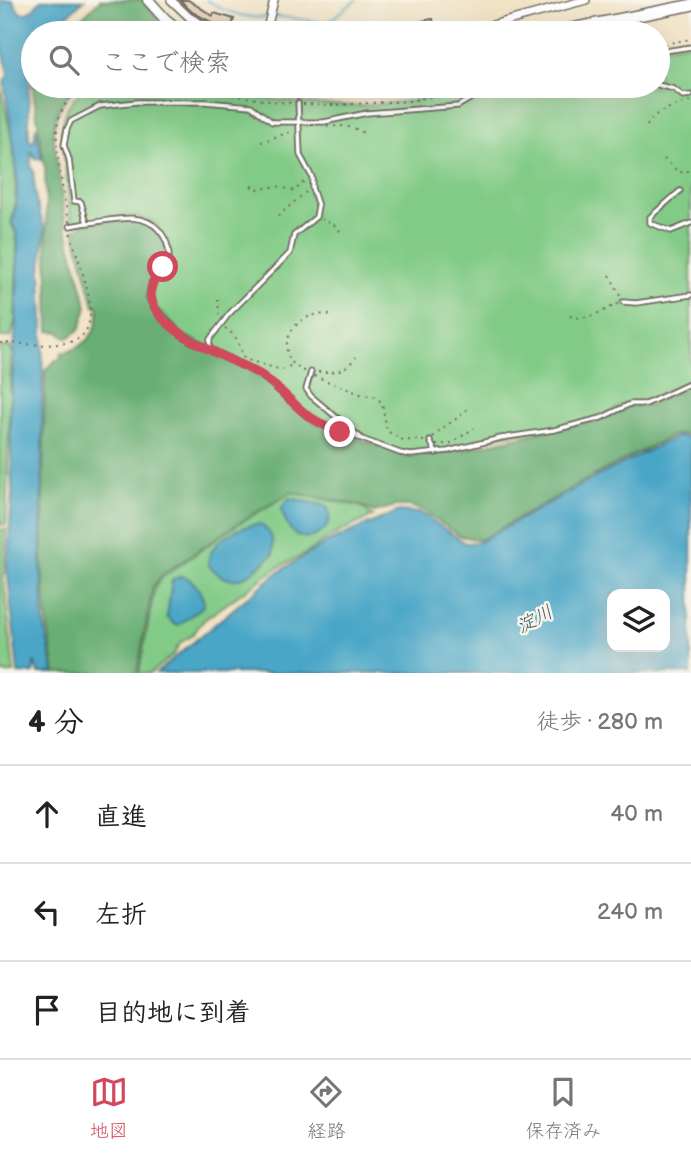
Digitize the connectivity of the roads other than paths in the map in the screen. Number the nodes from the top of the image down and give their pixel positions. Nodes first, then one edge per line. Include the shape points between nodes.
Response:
1 (148, 0) edge
2 (171, 0) edge
3 (274, 0) edge
4 (586, 0) edge
5 (563, 3) edge
6 (691, 5) edge
7 (167, 21) edge
8 (196, 21) edge
9 (269, 21) edge
10 (503, 21) edge
11 (610, 21) edge
12 (691, 47) edge
13 (670, 50) edge
14 (670, 88) edge
15 (691, 95) edge
16 (472, 98) edge
17 (298, 103) road end
18 (298, 121) junction
19 (680, 191) dead end
20 (87, 223) junction
21 (691, 223) edge
22 (70, 226) road end
23 (691, 295) edge
24 (623, 302) road end
25 (209, 348) junction
26 (311, 374) road end
27 (691, 383) edge
28 (362, 438) junction
29 (431, 443) road end
30 (436, 453) junction

1 - 7 street
2 - 8 street
3 - 9 street
4 - 5 street
5 - 10 street
6 - 11 street
12 - 13 lane
14 - 15 lane
16 - 18 lane via 458,106
17 - 18 lane
18 - 20 lane via 272,122 251,106 178,100 100,106 81,115 66,129 64,145 74,201 80,202
18 - 25 lane via 300,155 312,181 316,217 294,235 290,253 229,314 210,339
19 - 21 lane via 650,217 650,223 671,231
20 - 22 lane
20 - 25 lane via 137,218 153,224 170,252 152,282 149,298 180,334
23 - 24 lane
25 - 28 lane via 262,376 307,416
26 - 28 lane via 306,389 311,396
27 - 30 lane via 601,418
28 - 30 lane via 400,453
29 - 30 lane

